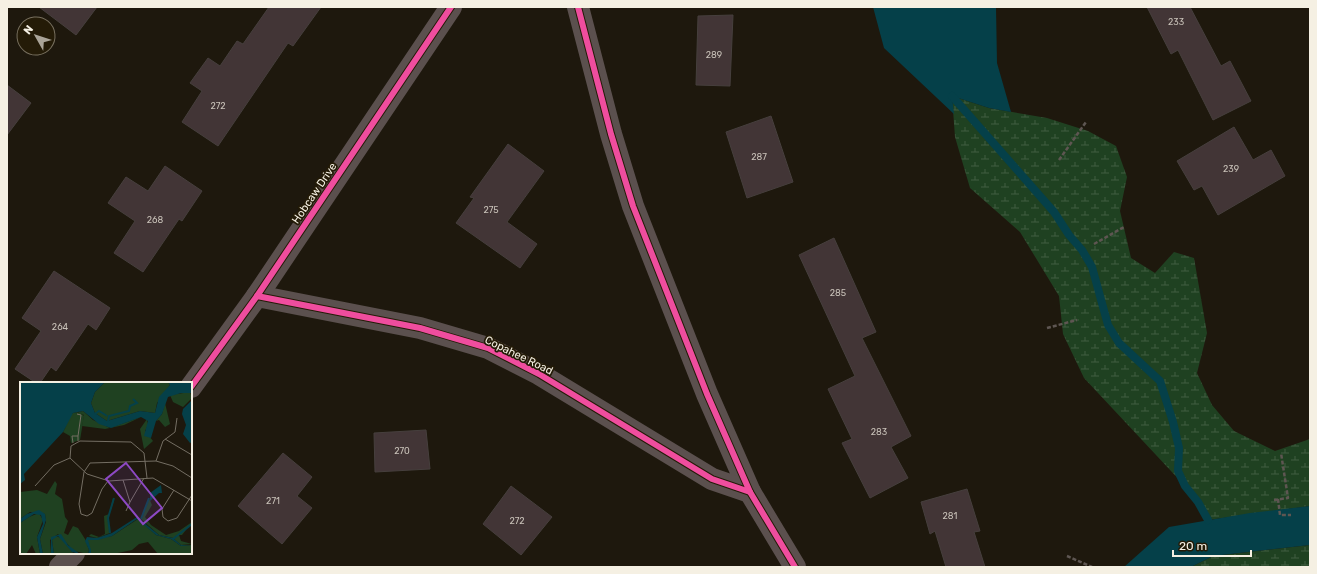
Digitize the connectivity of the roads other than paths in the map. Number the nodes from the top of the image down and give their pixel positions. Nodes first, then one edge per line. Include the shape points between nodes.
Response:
1 (451, 7) edge
2 (578, 7) edge
3 (257, 296) junction
4 (192, 386) edge
5 (750, 492) junction
6 (74, 554) edge
7 (75, 554) edge
8 (60, 567) edge
9 (76, 567) edge
10 (795, 567) edge

1 - 3 street, Hobcaw Drive
2 - 5 street via 611,134 633,206 707,394
3 - 4 street, Hobcaw Drive
3 - 5 street, Copahee Road via 420,328 488,348 539,374 712,479
5 - 10 street
6 - 8 street
7 - 9 street

